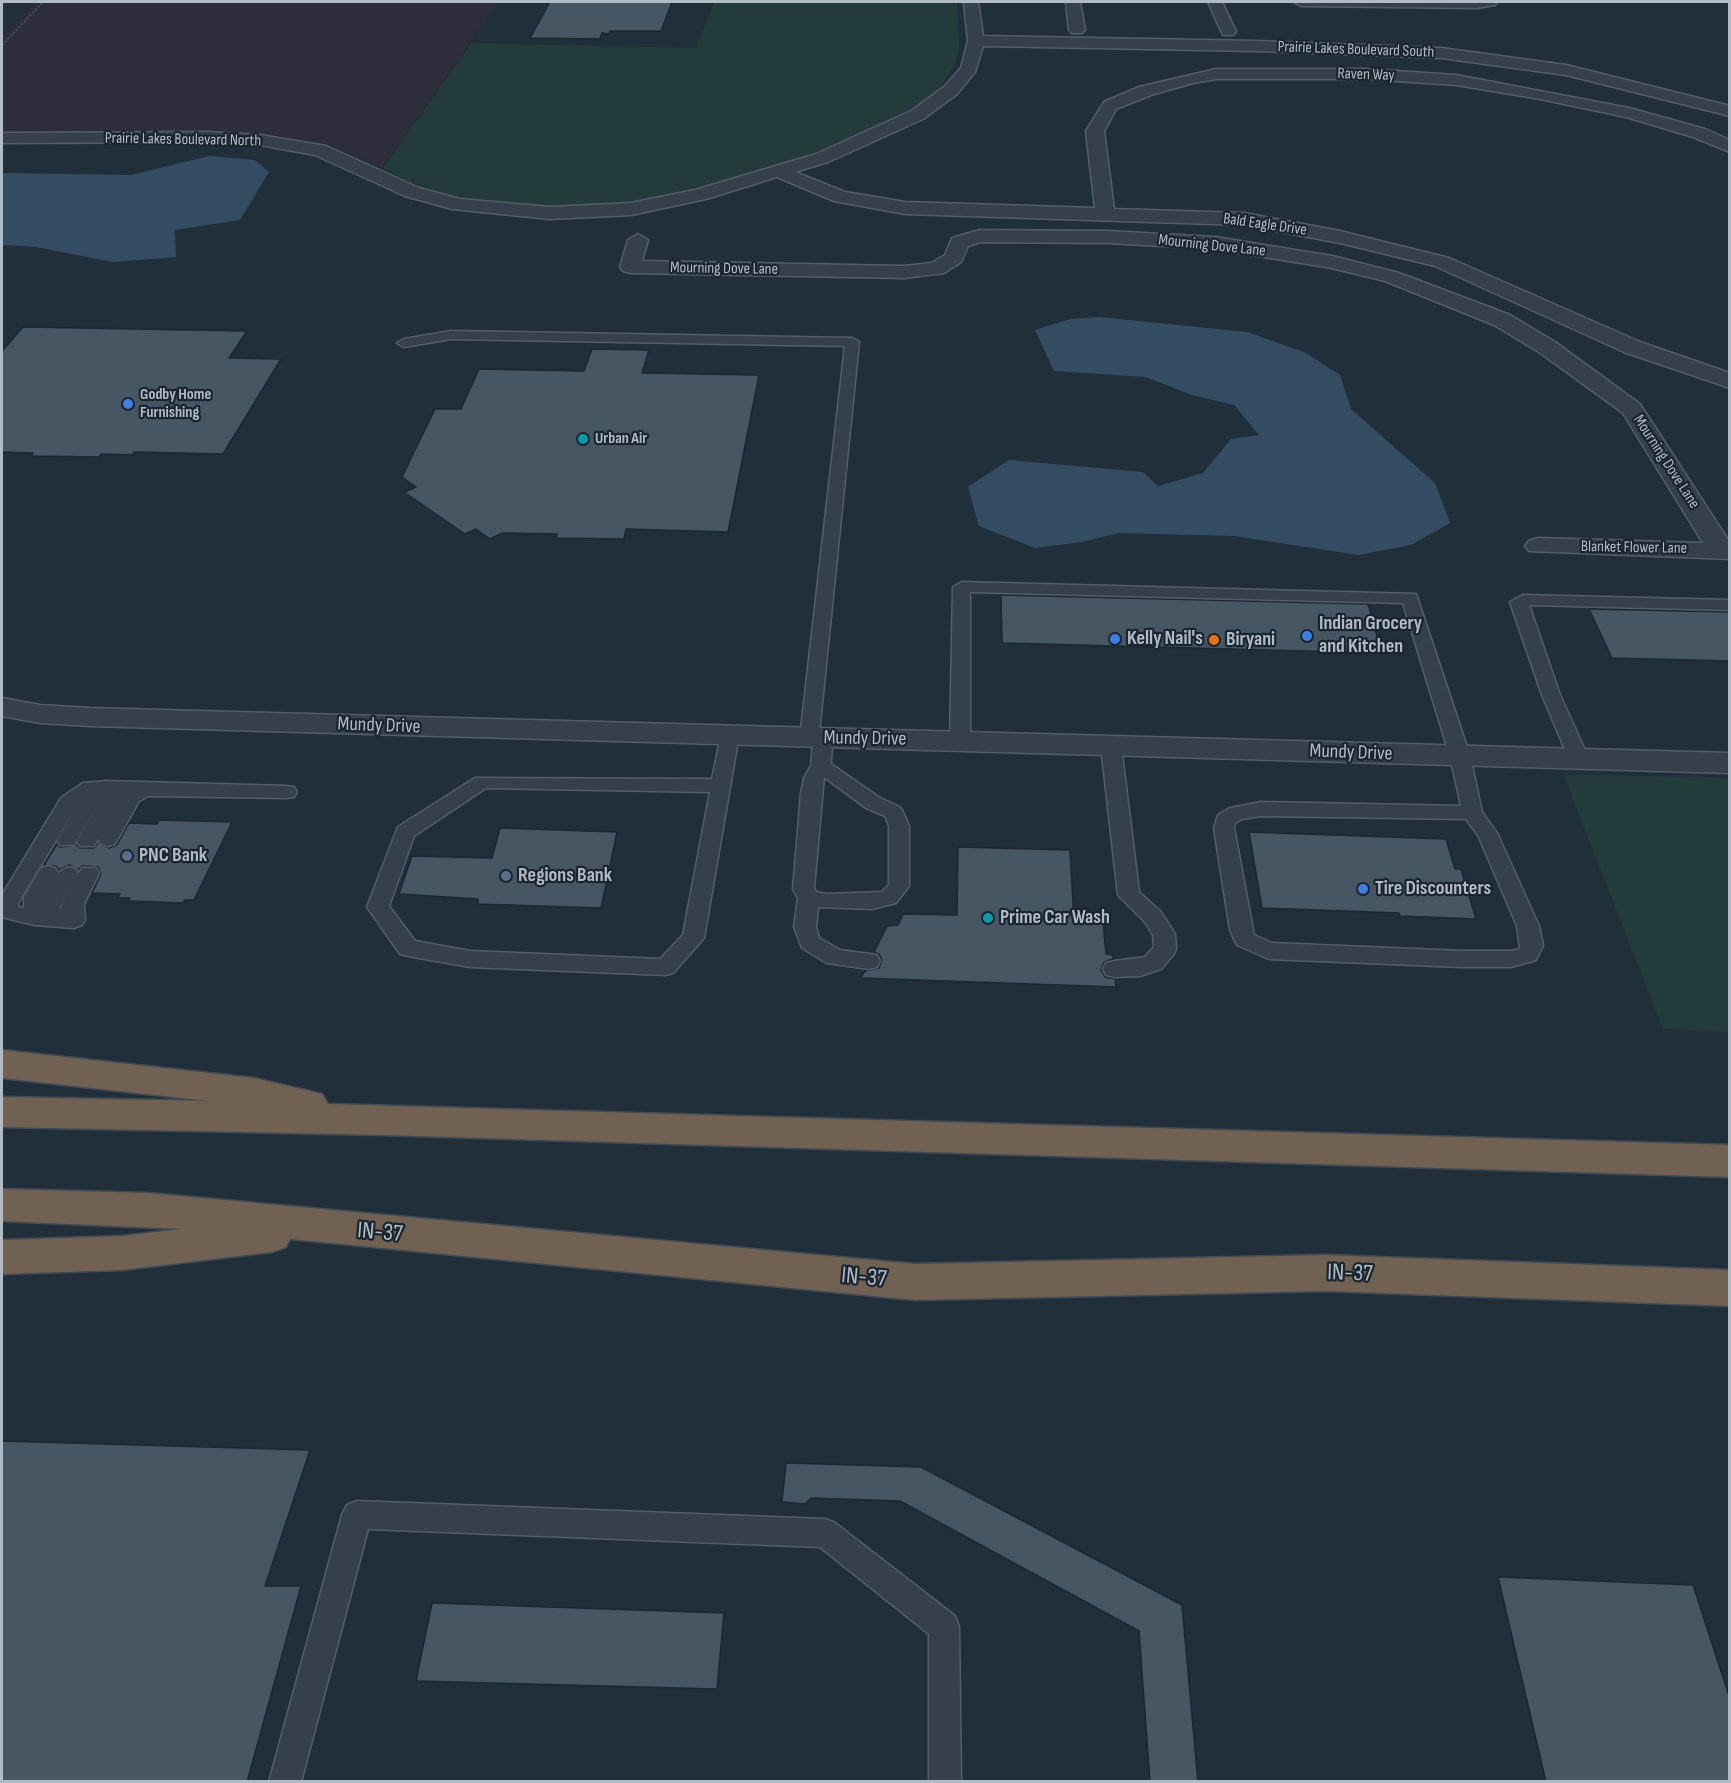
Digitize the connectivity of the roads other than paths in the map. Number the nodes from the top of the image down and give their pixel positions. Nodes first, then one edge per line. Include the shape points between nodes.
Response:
1 (971, 2) edge
2 (1073, 2) edge
3 (1215, 2) edge
4 (1301, 2) edge
5 (1361, 2) edge
6 (1490, 2) edge
7 (1077, 30) dead end
8 (1228, 32) dead end
9 (976, 41) junction
10 (1388, 50) junction
11 (1730, 111) edge
12 (2, 138) edge
13 (1730, 147) edge
14 (778, 172) junction
15 (1105, 214) junction
16 (638, 240) dead end
17 (404, 343) dead end
18 (1730, 381) edge
19 (1538, 546) dead end
20 (1725, 550) edge
21 (1730, 605) edge
22 (2, 707) edge
23 (730, 735) junction
24 (960, 741) junction
25 (1111, 746) junction
26 (818, 747) junction
27 (1460, 756) junction
28 (1579, 759) junction
29 (1730, 763) edge
30 (721, 786) junction
31 (106, 787) junction
32 (137, 788) junction
33 (287, 792) dead end
34 (1472, 813) junction
35 (108, 839) dead end
36 (89, 873) dead end
37 (58, 874) dead end
38 (809, 898) junction
39 (43, 917) junction
40 (869, 961) dead end
41 (1114, 969) dead end
42 (2, 1064) edge
43 (2, 1112) edge
44 (384, 1120) junction
45 (1730, 1161) edge
46 (2, 1205) edge
47 (331, 1228) junction
48 (2, 1257) edge
49 (1730, 1287) edge
50 (285, 1782) edge
51 (945, 1782) edge

1 - 9 street
2 - 7 street
3 - 8 street
4 - 5 street
5 - 6 street
5 - 10 street
9 - 10 street, Prairie Lakes Boulevard South
9 - 14 street, Prairie Lakes Boulevard North via 962,80 936,103 847,149
10 - 11 street, Prairie Lakes Boulevard South via 1566,70
12 - 14 street, Prairie Lakes Boulevard North via 209,137 278,142 327,153 429,198 525,213 650,206
13 - 15 street, Raven Way via 1699,133 1629,113 1456,81 1366,74 1216,74 1145,91 1110,106 1095,131
14 - 15 street, Bald Eagle Drive via 841,197 905,208
15 - 18 street, Bald Eagle Drive via 1244,219 1442,262 1632,347
16 - 20 street, Mourning Dove Lane via 630,267 904,272 937,269 954,258 959,242 980,236 1108,237 1215,243 1332,262 1392,277 1502,320 1547,346 1632,410
17 - 26 lane via 451,335 852,342
19 - 20 street, Blanket Flower Lane
21 - 28 lane via 1519,602 1551,695
22 - 23 street, Mundy Drive via 64,717
23 - 26 street, Mundy Drive
23 - 30 lane
24 - 25 street, Mundy Drive
24 - 26 street, Mundy Drive
24 - 27 lane via 962,587 1410,598
25 - 27 street, Mundy Drive
25 - 41 lane via 1129,895 1153,917 1164,934 1166,949 1153,963
26 - 38 lane via 804,889
26 - 38 lane via 873,803 893,812 899,826 898,886 889,898 872,902
27 - 28 street, Mundy Drive
27 - 34 lane
28 - 29 street, Mundy Drive
30 - 30 lane via 693,938 665,967 470,959 408,948 378,907 405,832 482,782
31 - 32 lane
31 - 32 lane via 90,801 77,841 111,799
31 - 39 lane via 90,788 69,803 7,903 7,911
32 - 33 lane
32 - 35 lane
34 - 34 lane via 1487,832 1528,926 1532,945 1528,954 1511,959 1462,959 1269,951 1245,940 1224,828 1225,820 1237,813 1261,809
36 - 39 lane via 73,904 74,920
37 - 39 lane
38 - 40 lane via 805,927 810,943 835,957
42 - 44 highway via 254,1092
43 - 44 highway
44 - 45 highway
46 - 47 highway, IN-37 via 148,1209
47 - 48 highway via 122,1253
47 - 49 highway, IN-37 via 915,1282 1326,1273
50 - 51 lane via 357,1515 825,1533 944,1627

